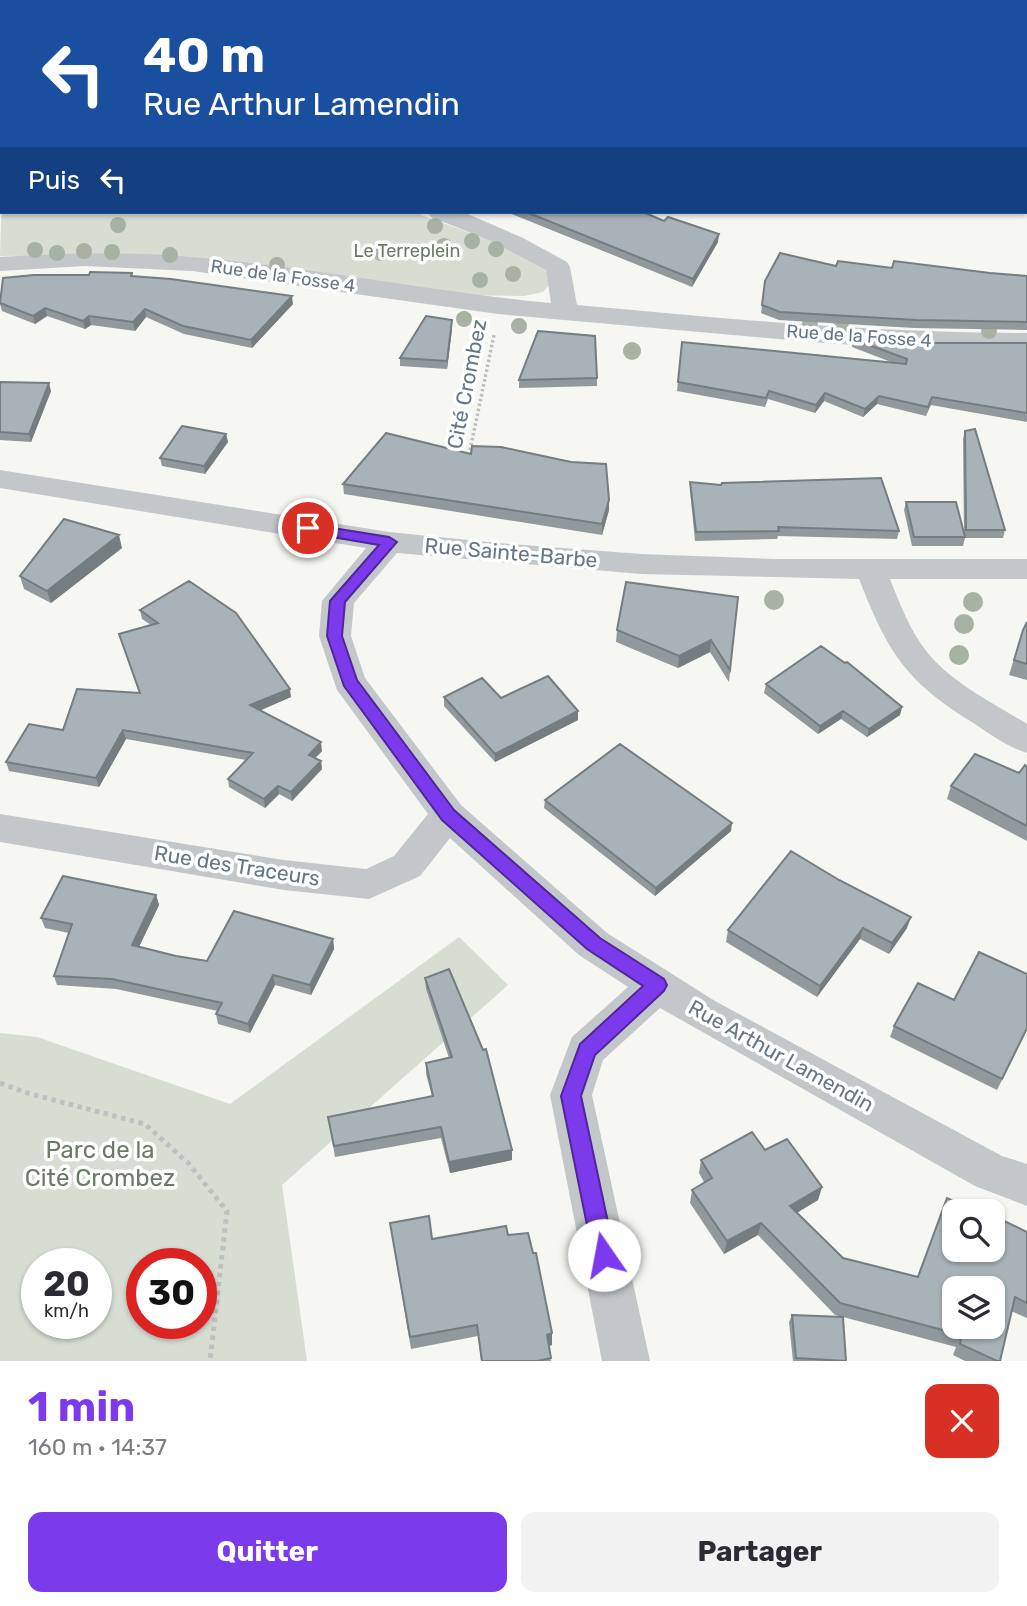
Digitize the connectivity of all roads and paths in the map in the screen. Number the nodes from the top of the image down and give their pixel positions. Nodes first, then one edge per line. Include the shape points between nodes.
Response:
1 (445, 214) edge
2 (0, 264) edge
3 (498, 306) junction
4 (565, 311) junction
5 (1027, 341) edge
6 (468, 461) edge
7 (0, 479) edge
8 (389, 542) junction
9 (1027, 569) edge
10 (871, 570) junction
11 (1027, 740) edge
12 (448, 815) junction
13 (0, 828) edge
14 (657, 985) junction
15 (0, 1083) edge
16 (1027, 1185) edge
17 (210, 1361) edge
18 (626, 1361) edge

1 - 4 street via 531,250 558,267
2 - 3 street, Rue de la Fosse 4 via 85,259 192,264
3 - 4 street, Rue de la Fosse 4
3 - 6 path, Cité Crombez via 490,369
4 - 5 street, Rue de la Fosse 4 via 922,341
7 - 8 street, Rue Sainte-Barbe
8 - 10 street, Rue Sainte-Barbe via 641,564
8 - 12 street, Rue Arthur Lamendin via 338,601 335,636 349,682
9 - 10 street, Rue Sainte-Barbe
10 - 11 street via 901,636 922,669
12 - 13 street, Rue des Traceurs via 407,866 369,884 284,875
12 - 14 street, Rue Arthur Lamendin via 593,944
14 - 16 street, Rue Arthur Lamendin via 990,1172
14 - 18 street via 586,1050 571,1096
15 - 17 path via 145,1124 189,1164 227,1211

